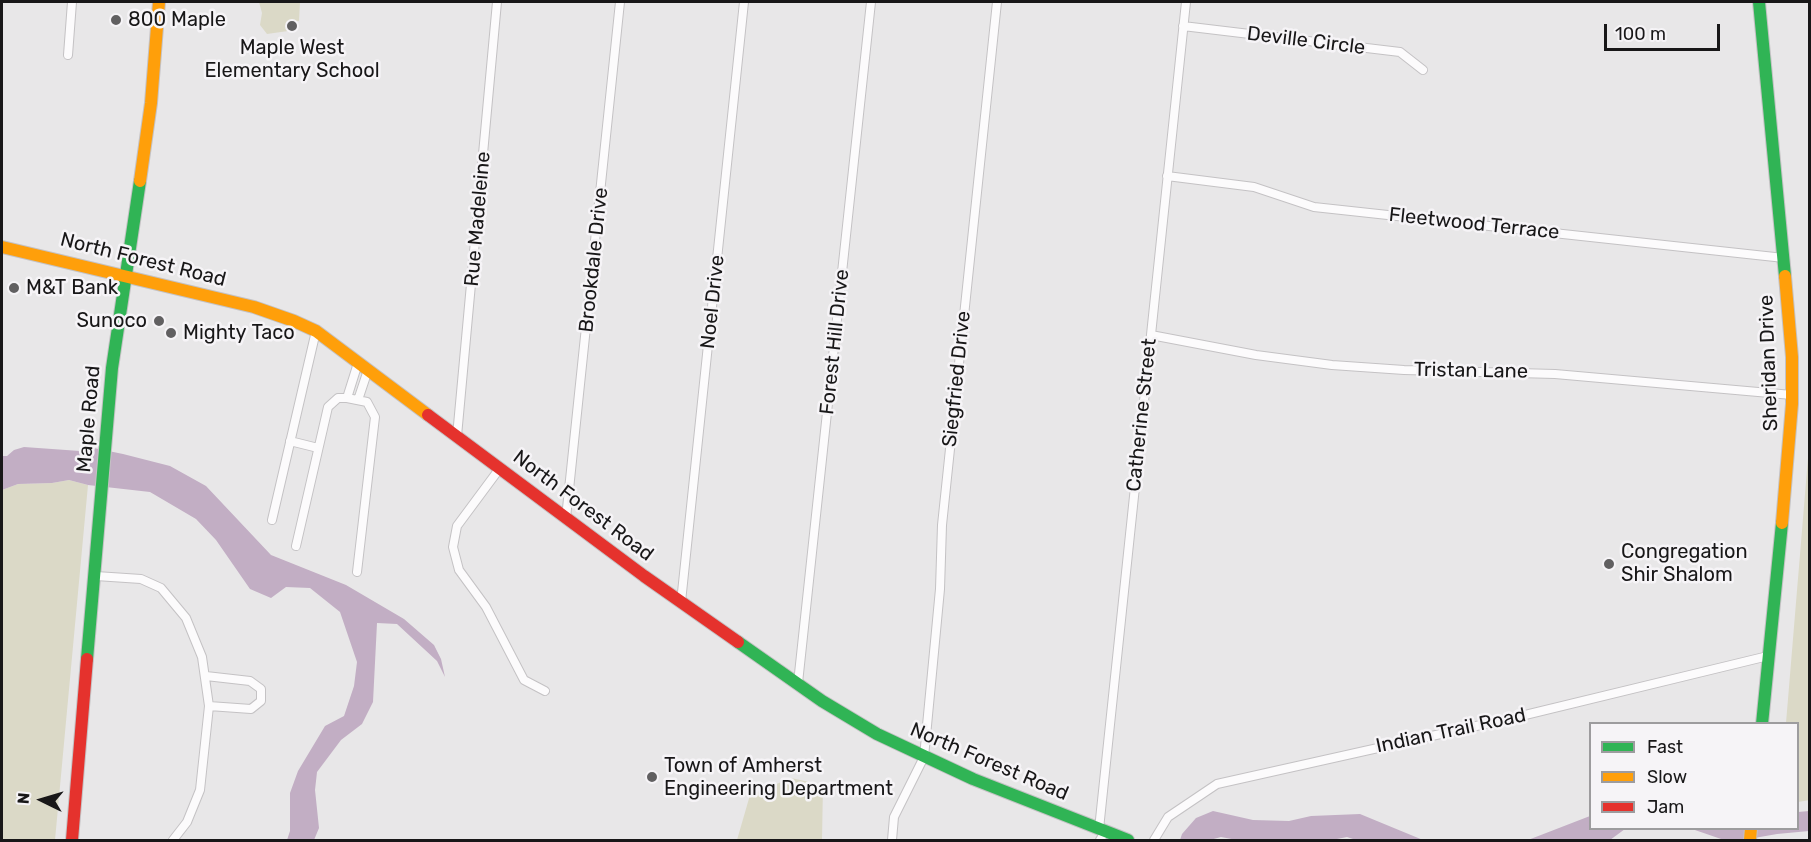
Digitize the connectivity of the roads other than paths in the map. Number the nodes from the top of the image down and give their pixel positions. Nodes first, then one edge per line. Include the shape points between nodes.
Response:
1 (72, 2) edge
2 (159, 2) edge
3 (497, 2) edge
4 (620, 2) edge
5 (744, 2) edge
6 (871, 2) edge
7 (997, 2) edge
8 (1186, 2) edge
9 (1759, 2) edge
10 (1183, 26) junction
11 (68, 55) dead end
12 (1423, 70) dead end
13 (1167, 176) junction
14 (2, 247) edge
15 (1784, 258) junction
16 (125, 275) junction
17 (316, 331) junction
18 (1151, 335) junction
19 (363, 367) junction
20 (1792, 395) junction
21 (348, 398) junction
22 (358, 400) junction
23 (457, 436) junction
24 (290, 441) junction
25 (318, 448) junction
26 (500, 468) junction
27 (566, 518) junction
28 (272, 520) dead end
29 (296, 546) dead end
30 (357, 572) dead end
31 (96, 576) junction
32 (681, 602) junction
33 (1768, 656) junction
34 (206, 676) junction
35 (798, 683) junction
36 (545, 692) dead end
37 (209, 706) junction
38 (1762, 722) edge
39 (924, 757) junction
40 (1101, 834) edge
41 (72, 840) edge
42 (173, 840) edge
43 (892, 840) edge
44 (1128, 840) edge
45 (1154, 840) edge

1 - 11 street
2 - 16 main road, Maple Road via 151,104
3 - 23 street, Rue Madeleine
4 - 27 street, Brookdale Drive
5 - 32 street, Noel Drive
6 - 35 street, Forest Hill Drive
7 - 39 street, Siegfried Drive via 942,525
8 - 10 street, Catherine Street
9 - 15 main road, Sheridan Drive
10 - 12 street, Deville Circle via 1400,52
10 - 13 street, Catherine Street
13 - 15 street, Fleetwood Terrace via 1254,187 1314,207
13 - 18 street, Catherine Street
14 - 16 main road, North Forest Road
15 - 20 main road, Sheridan Drive
16 - 17 main road, North Forest Road via 254,307
16 - 31 main road, Maple Road via 112,368
17 - 19 main road, North Forest Road
17 - 24 street
18 - 20 street, Tristan Lane via 1332,365 1555,374
18 - 40 street, Catherine Street
19 - 21 street
19 - 22 street
19 - 23 main road, North Forest Road
20 - 33 main road, Sheridan Drive via 1790,452
21 - 22 street
21 - 25 street via 338,398 328,407
22 - 30 street via 367,402 375,417
23 - 26 main road, North Forest Road
24 - 25 street
24 - 28 street
25 - 29 street
26 - 27 main road, North Forest Road
26 - 36 street via 457,526 453,548 459,570 486,608 524,680
27 - 32 main road, North Forest Road
31 - 34 street via 141,579 162,588 193,630
31 - 41 main road, Maple Road
32 - 35 main road, North Forest Road
33 - 38 main road, Sheridan Drive
33 - 45 street, Indian Trail Road via 1217,784 1168,817
34 - 37 street
34 - 37 street via 250,681 261,690 261,701 251,709
35 - 39 main road, North Forest Road via 877,734
37 - 42 street via 200,790 187,822
39 - 40 main road, North Forest Road
39 - 43 street via 894,817
40 - 44 main road, North Forest Road

